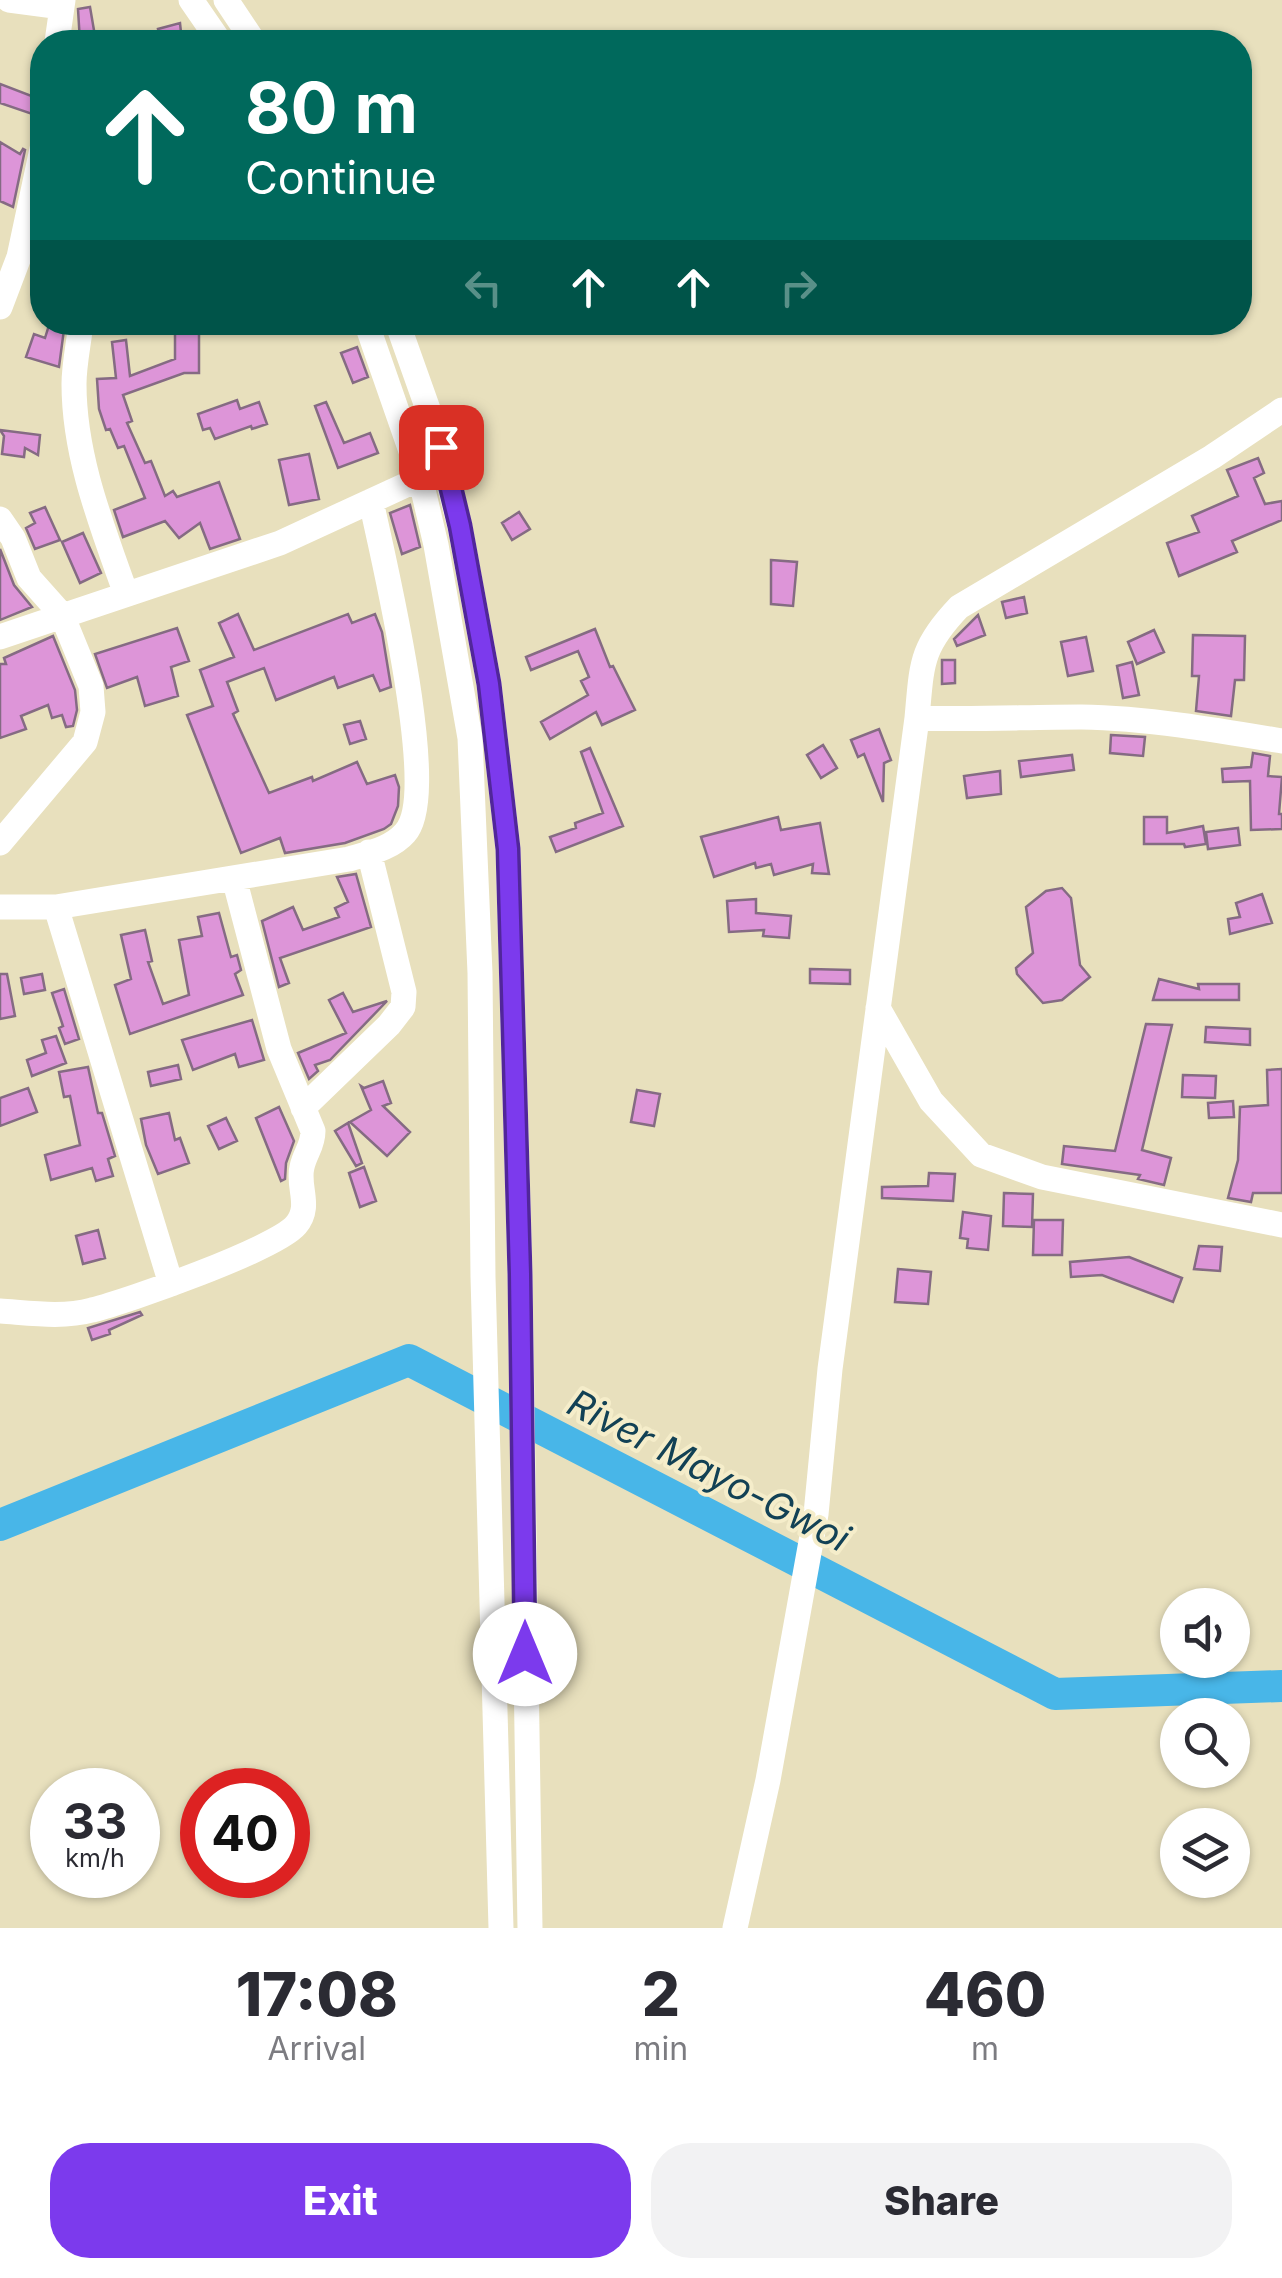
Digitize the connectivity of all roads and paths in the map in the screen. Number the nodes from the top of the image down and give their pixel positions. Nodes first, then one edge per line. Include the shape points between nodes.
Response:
1 (9, 0) edge
2 (191, 0) edge
3 (226, 0) edge
4 (62, 3) edge
5 (59, 30) edge
6 (212, 30) edge
7 (246, 30) edge
8 (30, 222) edge
9 (10, 251) edge
10 (0, 307) edge
11 (79, 335) edge
12 (370, 335) edge
13 (401, 335) edge
14 (1282, 410) edge
15 (447, 468) junction
16 (420, 478) junction
17 (371, 501) junction
18 (0, 518) edge
19 (126, 594) junction
20 (62, 615) junction
21 (0, 638) edge
22 (917, 718) junction
23 (1282, 741) edge
24 (0, 843) edge
25 (370, 852) junction
26 (234, 878) junction
27 (56, 906) junction
28 (0, 907) edge
29 (878, 1008) junction
30 (304, 1108) junction
31 (1282, 1225) edge
32 (171, 1284) junction
33 (0, 1311) edge
34 (501, 1928) edge
35 (530, 1928) edge
36 (735, 1928) edge

1 - 4 street
2 - 6 street
3 - 7 street
4 - 5 street
8 - 9 street
9 - 10 street
11 - 19 street via 78,442
12 - 16 street
13 - 15 street
14 - 22 street via 959,607 935,632 922,660
15 - 16 street
15 - 35 street via 489,684 508,849
16 - 17 street
16 - 34 street via 470,738
17 - 19 street via 280,543
17 - 25 street via 412,699 416,812 406,832
18 - 20 street via 29,578
19 - 20 street
20 - 21 street
20 - 24 street via 91,686 85,742
22 - 23 street via 1084,717
22 - 29 street
25 - 26 street
25 - 30 street via 403,1007
26 - 27 street
26 - 30 street via 279,1048
27 - 28 street
27 - 32 street
29 - 31 street via 931,1101 981,1155 1042,1178
29 - 36 street via 816,1514
30 - 32 street via 313,1131 300,1172 305,1206 298,1223 279,1239
32 - 33 street via 89,1311

